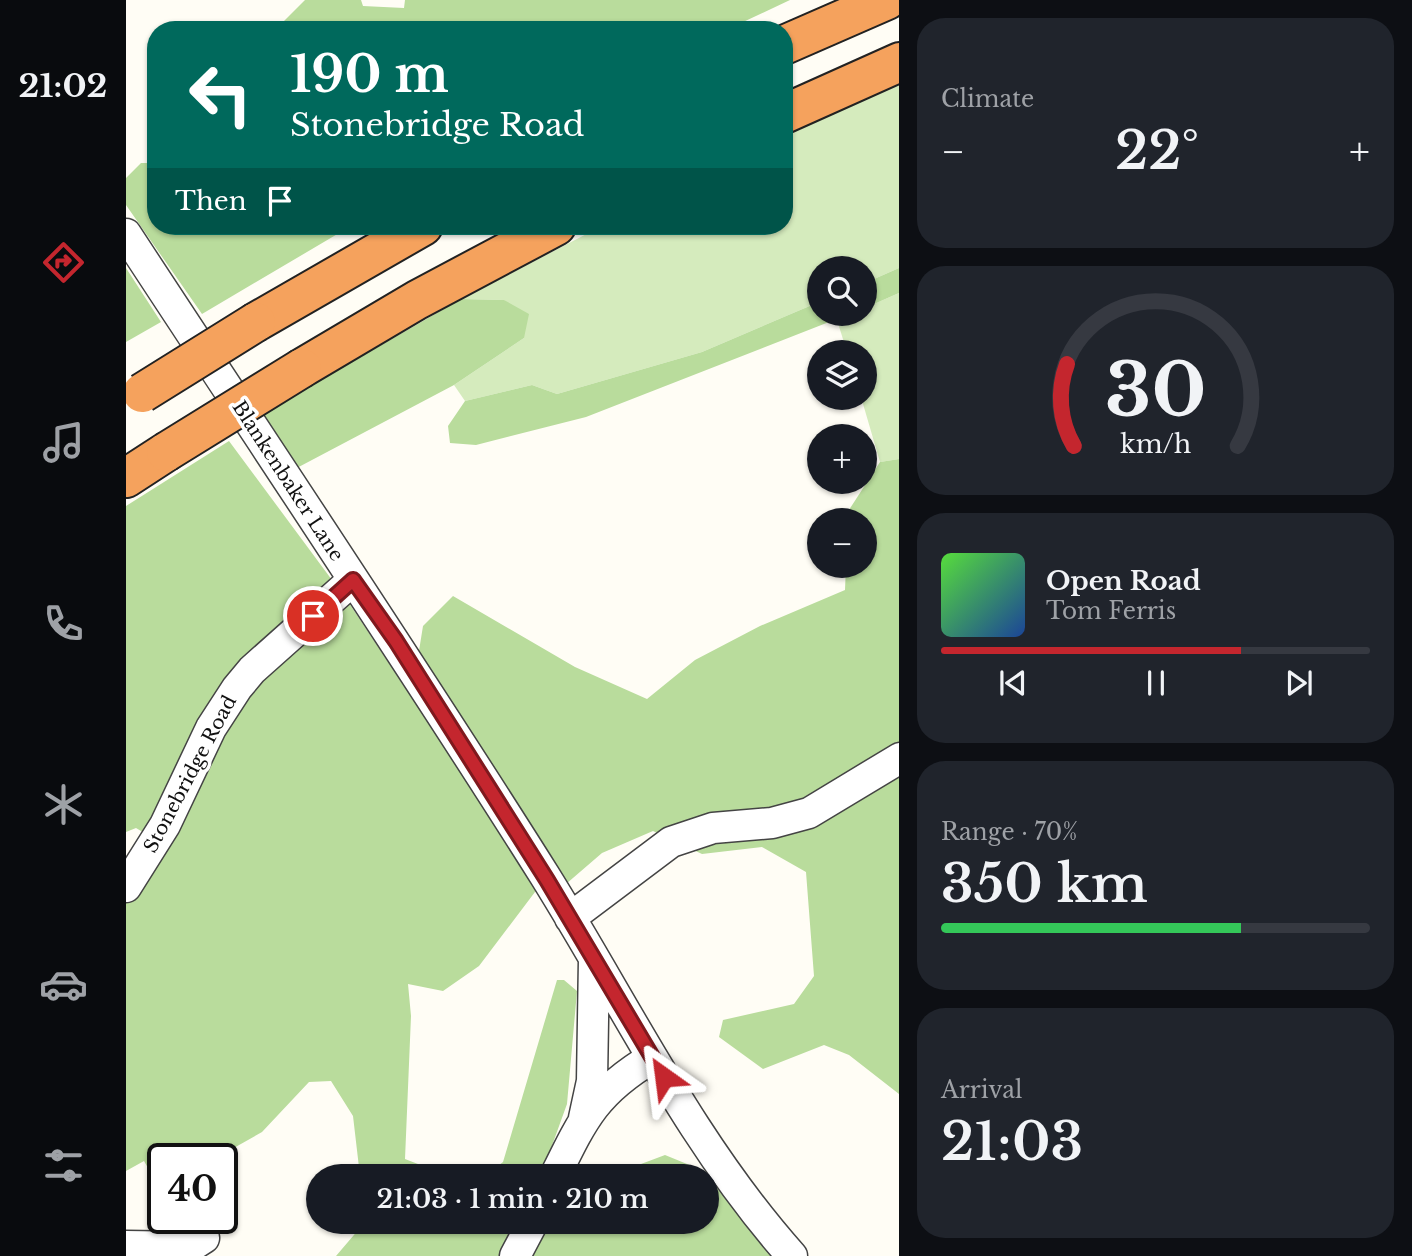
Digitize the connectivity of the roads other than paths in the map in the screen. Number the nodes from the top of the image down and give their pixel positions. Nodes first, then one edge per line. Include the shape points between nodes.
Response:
1 (887, 0) edge
2 (793, 41) edge
3 (899, 62) edge
4 (793, 110) edge
5 (126, 234) edge
6 (407, 235) edge
7 (539, 235) edge
8 (134, 398) edge
9 (126, 478) edge
10 (353, 580) junction
11 (899, 758) edge
12 (126, 887) edge
13 (570, 918) junction
14 (594, 959) junction
15 (652, 1058) junction
16 (584, 1118) junction
17 (561, 1164) edge
18 (527, 1234) edge
19 (204, 1238) dead end
20 (126, 1246) edge
21 (515, 1256) edge
22 (792, 1256) edge

1 - 2 highway
3 - 4 highway
5 - 10 street, Blankenbaker Lane
6 - 8 highway, bridge
7 - 9 highway, bridge via 417,300
10 - 12 street, Stonebridge Road via 237,688 211,728 166,825
10 - 13 street, Blankenbaker Lane
11 - 13 street via 809,813 772,823 713,828 671,842
13 - 14 street, Blankenbaker Lane
14 - 15 street, Blankenbaker Lane
14 - 16 street via 592,1081
15 - 16 street via 626,1073
15 - 22 street, Blankenbaker Lane via 731,1179
16 - 17 street
18 - 21 street
19 - 20 street via 190,1247

